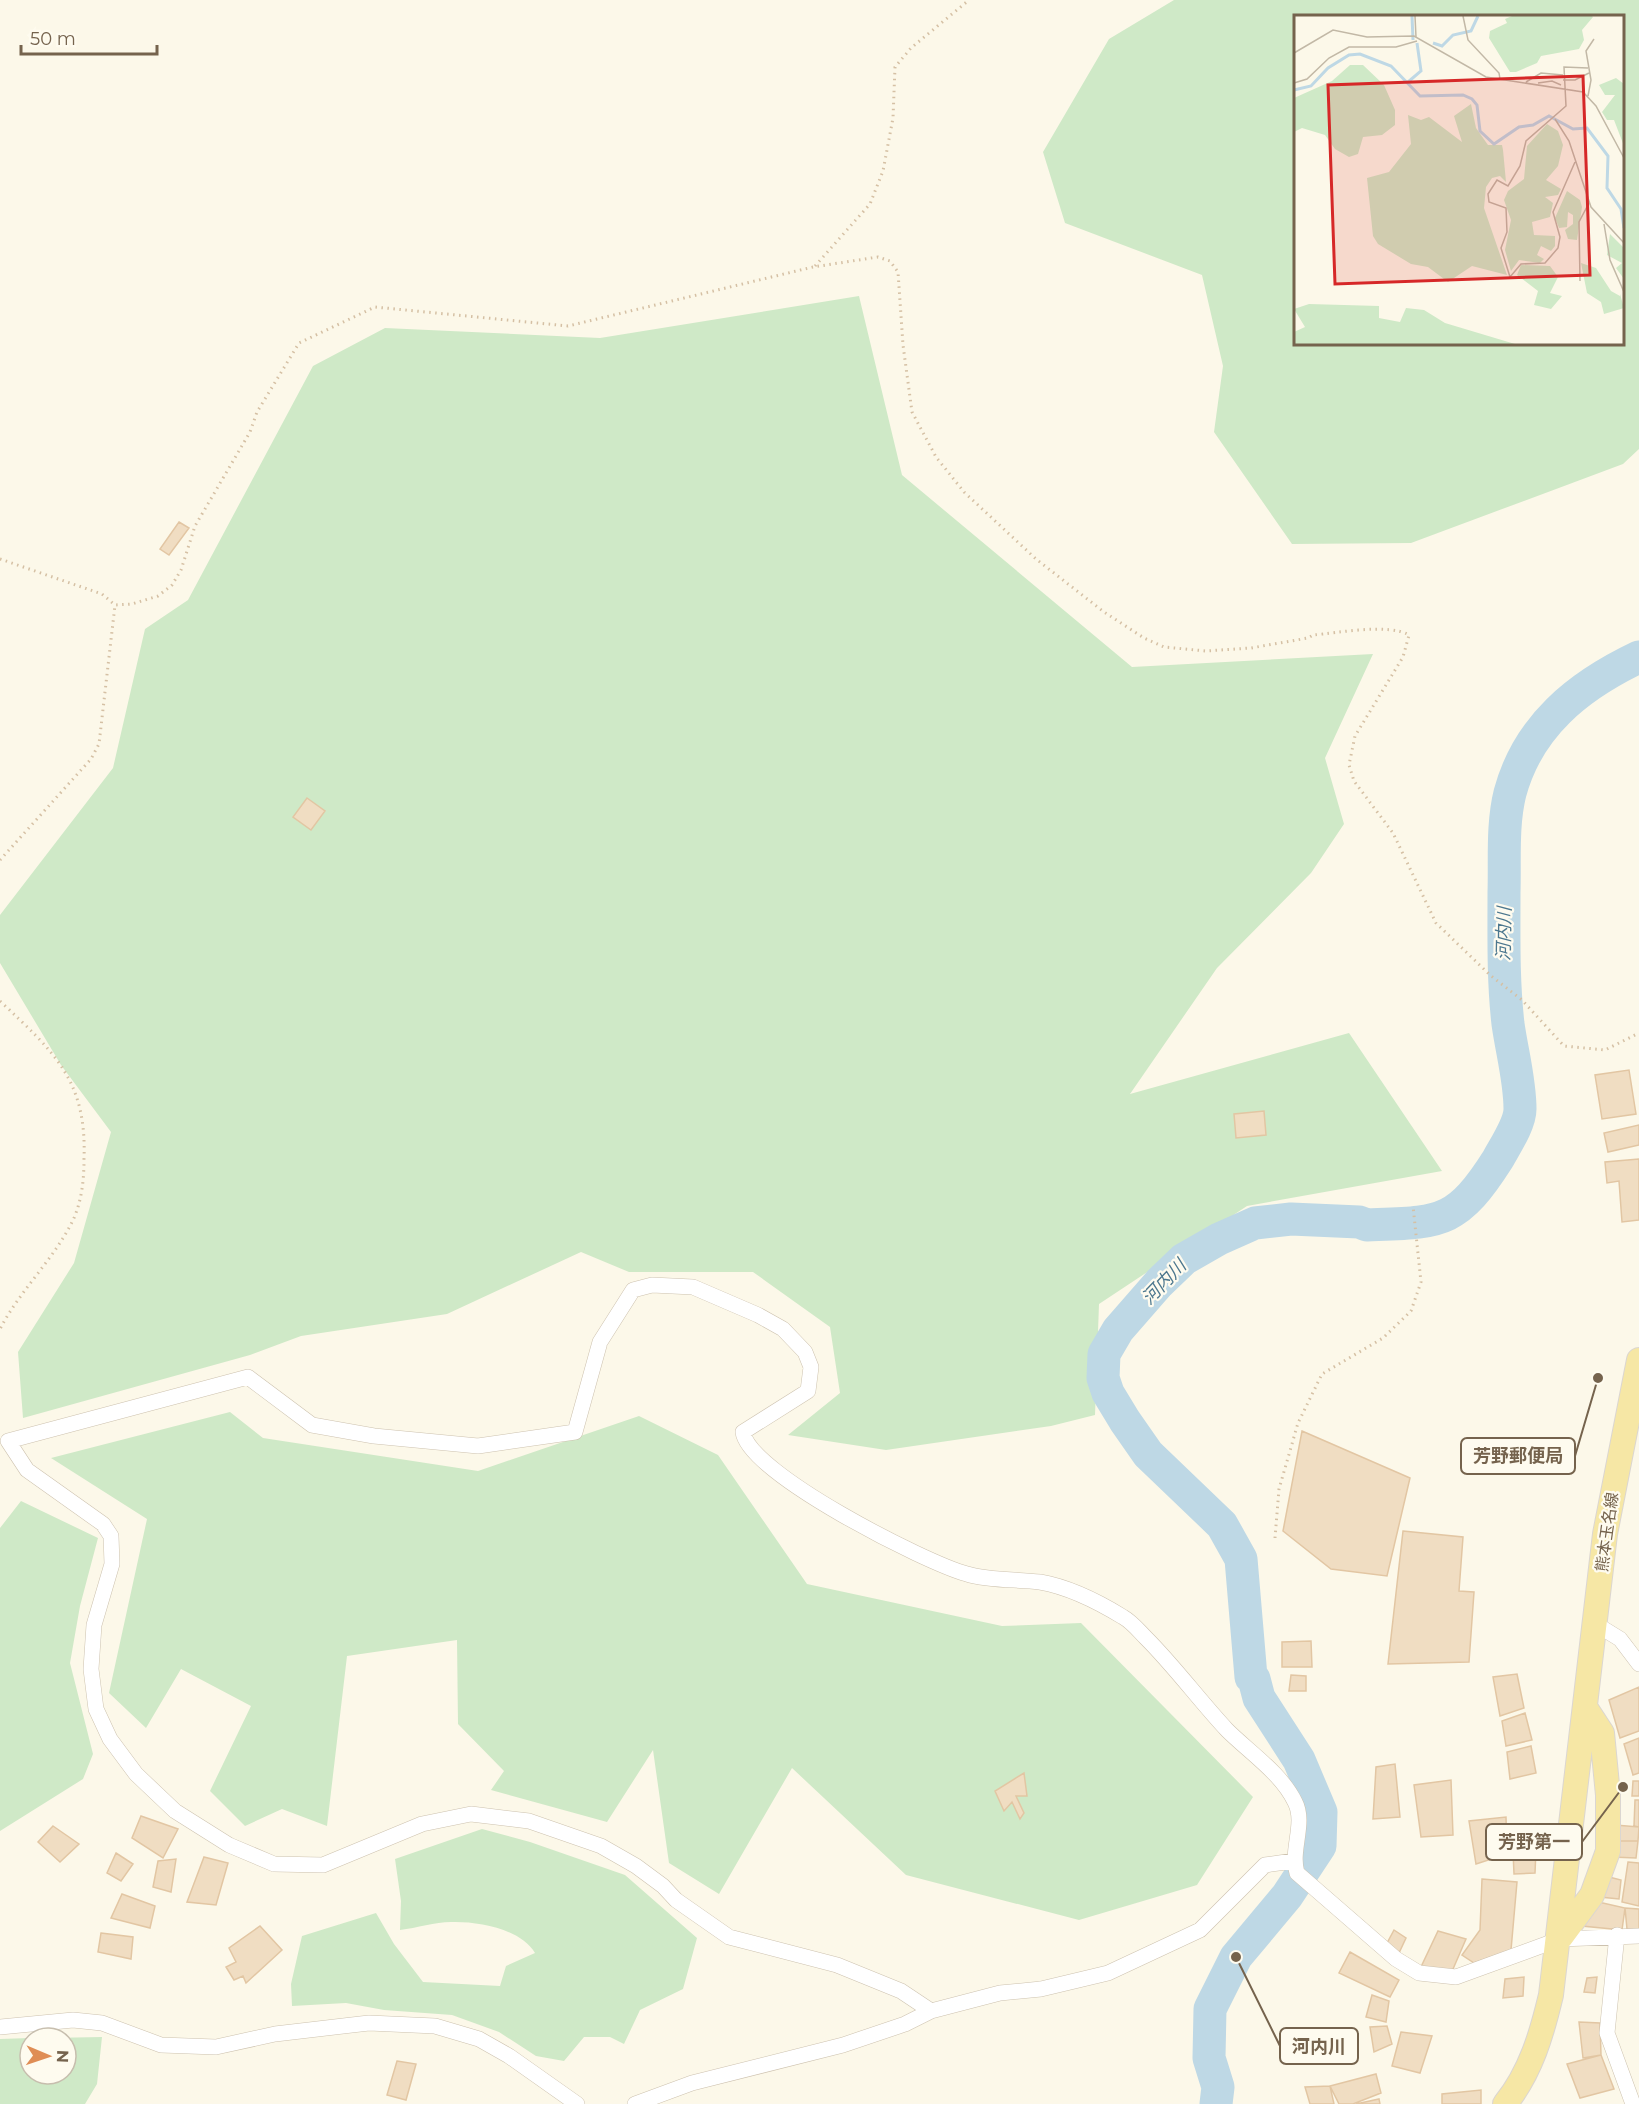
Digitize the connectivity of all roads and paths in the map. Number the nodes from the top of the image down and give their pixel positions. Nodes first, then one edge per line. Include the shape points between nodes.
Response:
1 (969, 0) edge
2 (813, 267) junction
3 (0, 559) edge
4 (115, 605) junction
5 (0, 860) edge
6 (0, 1001) edge
7 (1639, 1033) edge
8 (1413, 1206) dead end
9 (0, 1329) edge
10 (1639, 1360) edge
11 (1633, 1414) edge
12 (1275, 1538) dead end
13 (1594, 1623) junction
14 (1639, 1664) edge
15 (1585, 1707) junction
16 (1293, 1861) junction
17 (1617, 1935) junction
18 (1639, 1936) edge
19 (1560, 1939) junction
20 (931, 2011) junction
21 (0, 2027) edge
22 (577, 2104) edge
23 (635, 2104) edge
24 (1505, 2104) edge
25 (1633, 2104) edge

1 - 2 path via 911,48 895,67 893,118 883,171 870,204
2 - 4 path via 568,326 375,307 299,343 195,526 172,585 158,596
2 - 7 path via 878,257 890,261 898,272 912,412 936,457 964,492 1036,559 1144,638 1164,647 1206,651 1374,630 1409,635 1403,657 1355,736 1349,765 1354,781 1392,833 1436,923 1522,1000 1564,1046 1605,1050
3 - 4 path via 102,594
4 - 5 path via 99,744 91,759
6 - 9 path via 52,1050 75,1090 86,1128 83,1187 74,1218 11,1307
8 - 12 path via 1421,1282 1412,1311 1383,1338 1322,1374 1298,1423 1279,1489
10 - 11 main road, 熊本玉名線
11 - 13 main road, 熊本玉名線 via 1605,1534
13 - 14 street via 1620,1639
13 - 15 main road, 熊本玉名線
15 - 19 main road, 熊本玉名線
15 - 19 main road, 熊本玉名線 via 1602,1733 1608,1851 1592,1895
16 - 19 street via 1297,1873 1343,1915 1419,1973 1456,1977
16 - 20 street via 1265,1865 1200,1930 1108,1973 1041,1989 1000,1993
16 - 20 street via 1299,1822 1296,1803 1162,1653 1125,1618 1077,1592 1041,1582 969,1575 918,1556 808,1495 753,1452 744,1442 743,1432 808,1391 811,1367 805,1352 783,1329 693,1287 652,1285 633,1290 600,1342 575,1432 478,1446 374,1436 312,1425 248,1377 8,1441 27,1470 103,1524 111,1536 112,1564 94,1625 91,1669 96,1709 110,1739 136,1774 176,1811 229,1845 274,1864 323,1865 422,1824 471,1814 529,1821 601,1846 636,1866 729,1937 837,1965 901,1991
17 - 18 street
17 - 19 street
17 - 25 street via 1607,2033
19 - 24 main road, 熊本玉名線 via 1542,2032 1529,2065
20 - 23 street via 843,2045 692,2083
21 - 22 street via 73,2020 102,2023 161,2045 216,2047 275,2034 369,2023 435,2026 479,2039

